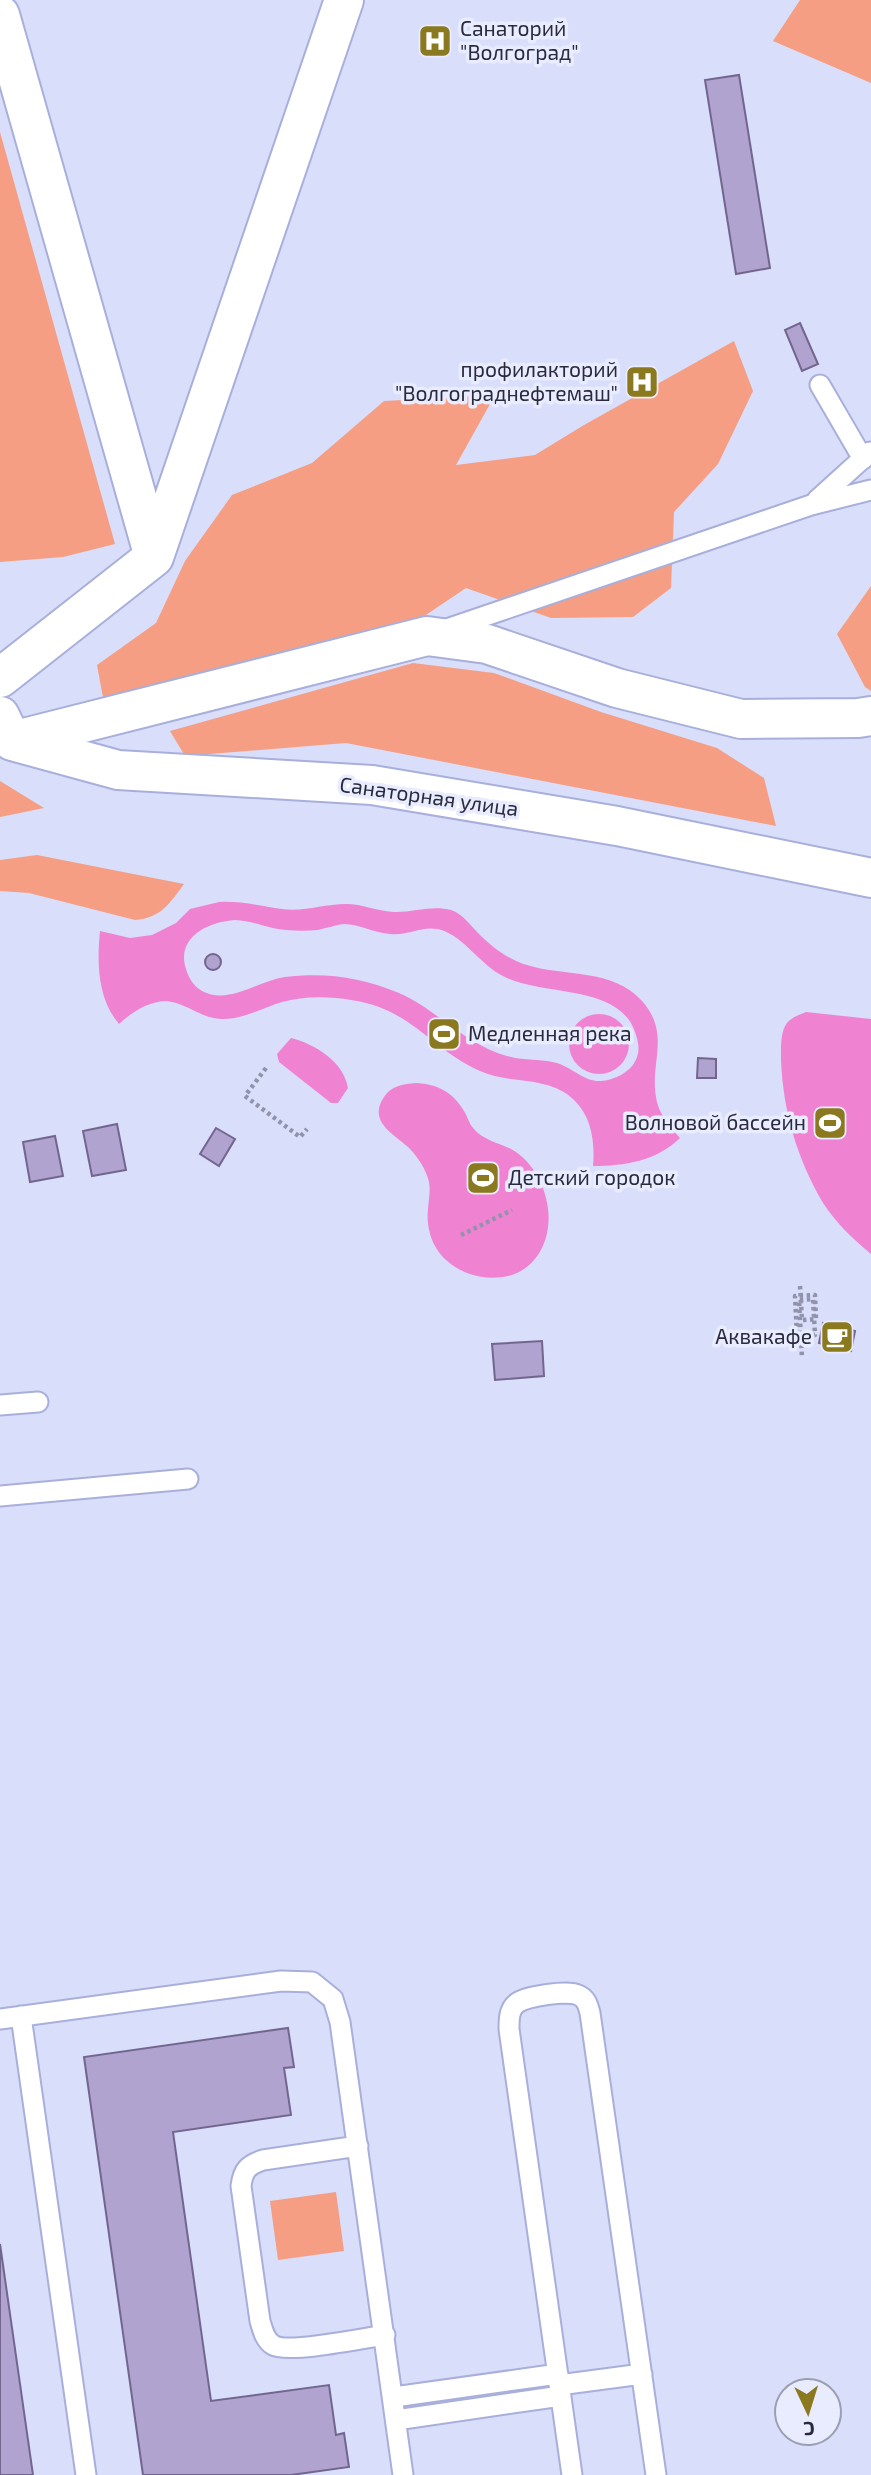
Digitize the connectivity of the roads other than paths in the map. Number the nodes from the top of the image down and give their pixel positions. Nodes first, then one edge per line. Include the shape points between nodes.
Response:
1 (344, 0) edge
2 (0, 15) edge
3 (820, 385) dead end
4 (867, 455) edge
5 (871, 490) edge
6 (811, 505) junction
7 (154, 557) junction
8 (426, 636) junction
9 (0, 678) edge
10 (871, 716) edge
11 (4, 733) edge
12 (871, 877) edge
13 (38, 1402) dead end
14 (0, 1405) edge
15 (188, 1479) dead end
16 (0, 1496) edge
17 (21, 2016) junction
18 (0, 2019) edge
19 (358, 2146) junction
20 (385, 2335) junction
21 (642, 2374) junction
22 (559, 2385) junction
23 (394, 2397) junction
24 (396, 2420) junction
25 (86, 2475) edge
26 (403, 2475) edge
27 (572, 2475) edge
28 (656, 2475) edge

1 - 7 street
2 - 7 street
3 - 4 lane
4 - 6 lane
5 - 6 lane
6 - 8 lane
7 - 9 street
8 - 10 street via 487,644 617,688 741,719
8 - 11 street
11 - 12 street, Санаторная улица via 118,770 372,785 617,826
13 - 14 lane
15 - 16 lane
17 - 18 lane
17 - 19 lane via 281,1981 312,1982 333,1999 340,2022
17 - 25 lane
19 - 20 lane
19 - 20 lane via 263,2160 243,2172 241,2186 260,2322 275,2347 292,2349
20 - 23 lane
21 - 22 lane
21 - 22 lane via 588,2002 578,1994 564,1993 527,1998 509,2015
21 - 28 lane
22 - 23 lane
22 - 24 lane
22 - 27 lane
23 - 24 lane
24 - 26 lane

